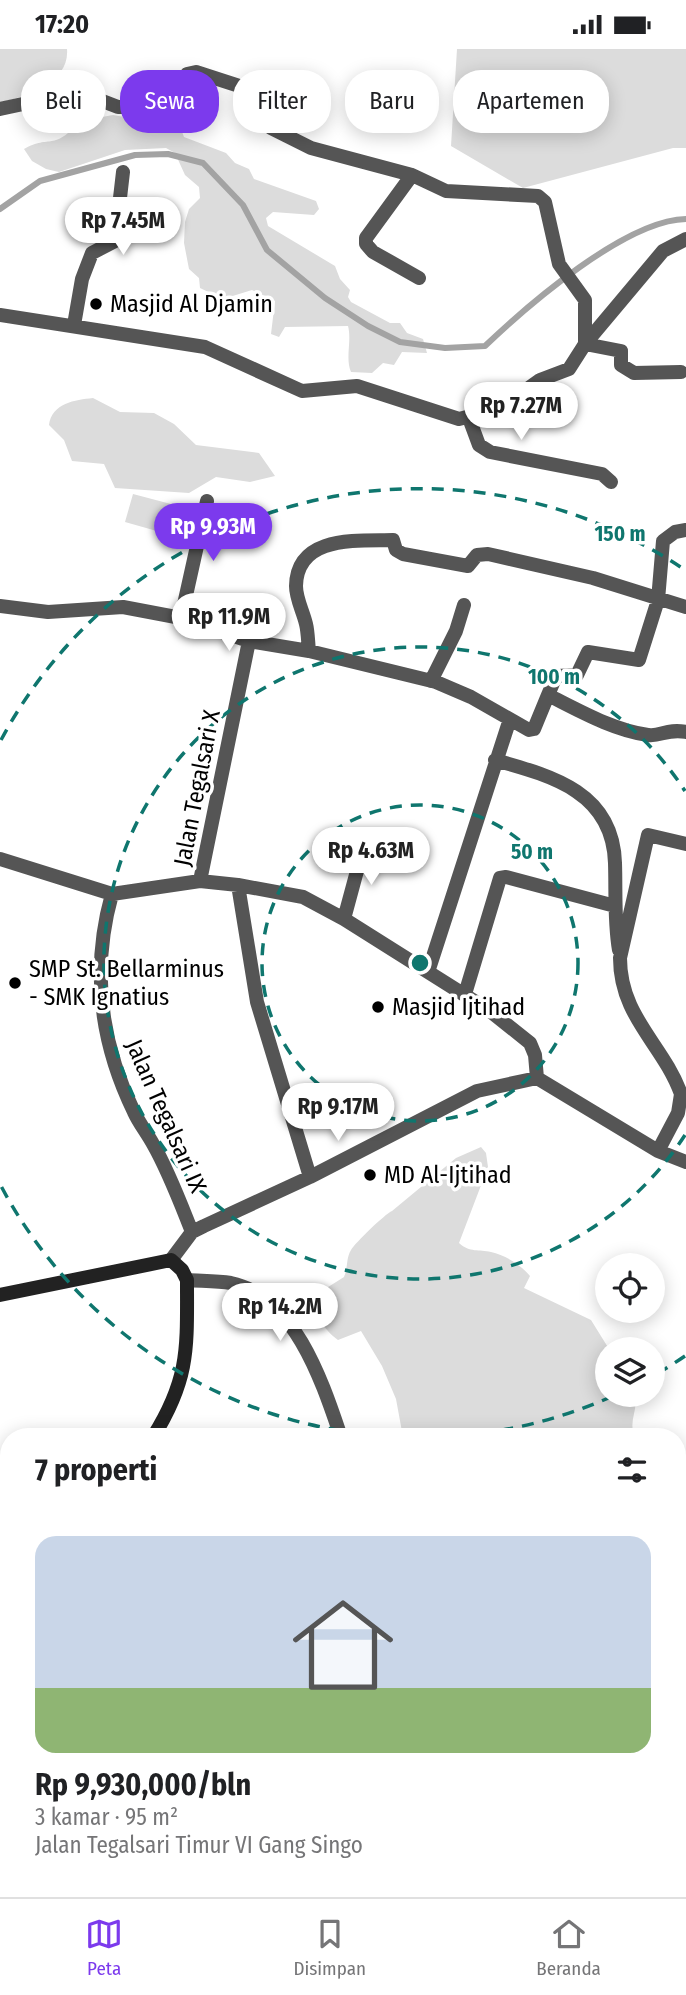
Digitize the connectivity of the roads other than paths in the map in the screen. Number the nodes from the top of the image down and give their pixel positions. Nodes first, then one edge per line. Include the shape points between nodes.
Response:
1 (0, 109) edge
2 (123, 172) dead end
3 (412, 175) junction
4 (686, 239) edge
5 (419, 278) dead end
6 (0, 315) edge
7 (74, 325) junction
8 (585, 344) junction
9 (681, 372) dead end
10 (469, 418) junction
11 (611, 482) dead end
12 (207, 501) dead end
13 (686, 530) edge
14 (658, 600) junction
15 (464, 605) dead end
16 (0, 606) edge
17 (686, 607) edge
18 (181, 618) junction
19 (249, 642) junction
20 (309, 651) junction
21 (431, 681) junction
22 (548, 695) junction
23 (509, 722) junction
24 (686, 732) edge
25 (495, 760) junction
26 (686, 844) edge
27 (364, 845) dead end
28 (0, 859) edge
29 (201, 881) junction
30 (238, 885) junction
31 (112, 894) junction
32 (615, 906) junction
33 (345, 919) junction
34 (620, 958) junction
35 (428, 972) junction
36 (465, 994) junction
37 (537, 1078) junction
38 (658, 1151) junction
39 (686, 1162) edge
40 (310, 1177) junction
41 (192, 1232) junction
42 (171, 1260) junction
43 (187, 1280) junction
44 (0, 1295) edge
45 (158, 1428) edge
46 (338, 1428) edge

1 - 3 street via 79,92 118,107 161,107 168,104 187,74 196,72 255,91 268,125 311,148
2 - 7 street via 115,241 92,253
3 - 5 street via 366,244
3 - 8 street via 446,191 542,198 562,269 587,308
4 - 8 street via 663,251
6 - 7 street
7 - 10 street via 205,347 302,391 357,386 458,419
8 - 9 street via 621,351 623,368 635,373
8 - 10 street via 569,369 540,380 501,408
10 - 11 street via 479,445 490,453 601,474
12 - 18 street
13 - 14 street via 663,541
14 - 17 street
14 - 20 street via 593,577 483,553 468,566 404,554 396,550 393,540 336,543 317,548 300,566 296,586
14 - 22 street via 639,660 587,652 577,675 556,676
15 - 21 street
16 - 18 street via 48,612 123,607
18 - 19 street
19 - 20 street
19 - 29 street, Jalan Tegalsari X
20 - 21 street
21 - 23 street via 471,697
22 - 23 street via 534,729
22 - 24 street via 597,720 648,735 671,729
23 - 25 street
25 - 32 street via 562,782 596,808 614,850
25 - 35 street
26 - 34 street via 648,835
27 - 33 street
28 - 31 street
29 - 30 street, Jalan Tegalsari X
29 - 31 street
30 - 33 street, Jalan Tegalsari X via 303,897
30 - 40 street via 255,992
31 - 41 street, Jalan Tegalsari IX via 101,931 100,1013 108,1049
32 - 34 street
32 - 36 street via 500,878
33 - 35 street, Jalan Tegalsari X
34 - 38 street via 620,975 631,1010 681,1094 678,1112
35 - 36 street, Jalan Tegalsari X
36 - 37 street, Jalan Tegalsari X via 530,1043
37 - 38 street
37 - 40 street via 477,1091
38 - 39 street
40 - 41 street
41 - 42 street
42 - 43 main road
42 - 44 main road
43 - 45 main road via 187,1357 178,1390
43 - 46 street via 232,1283 271,1306 305,1345

